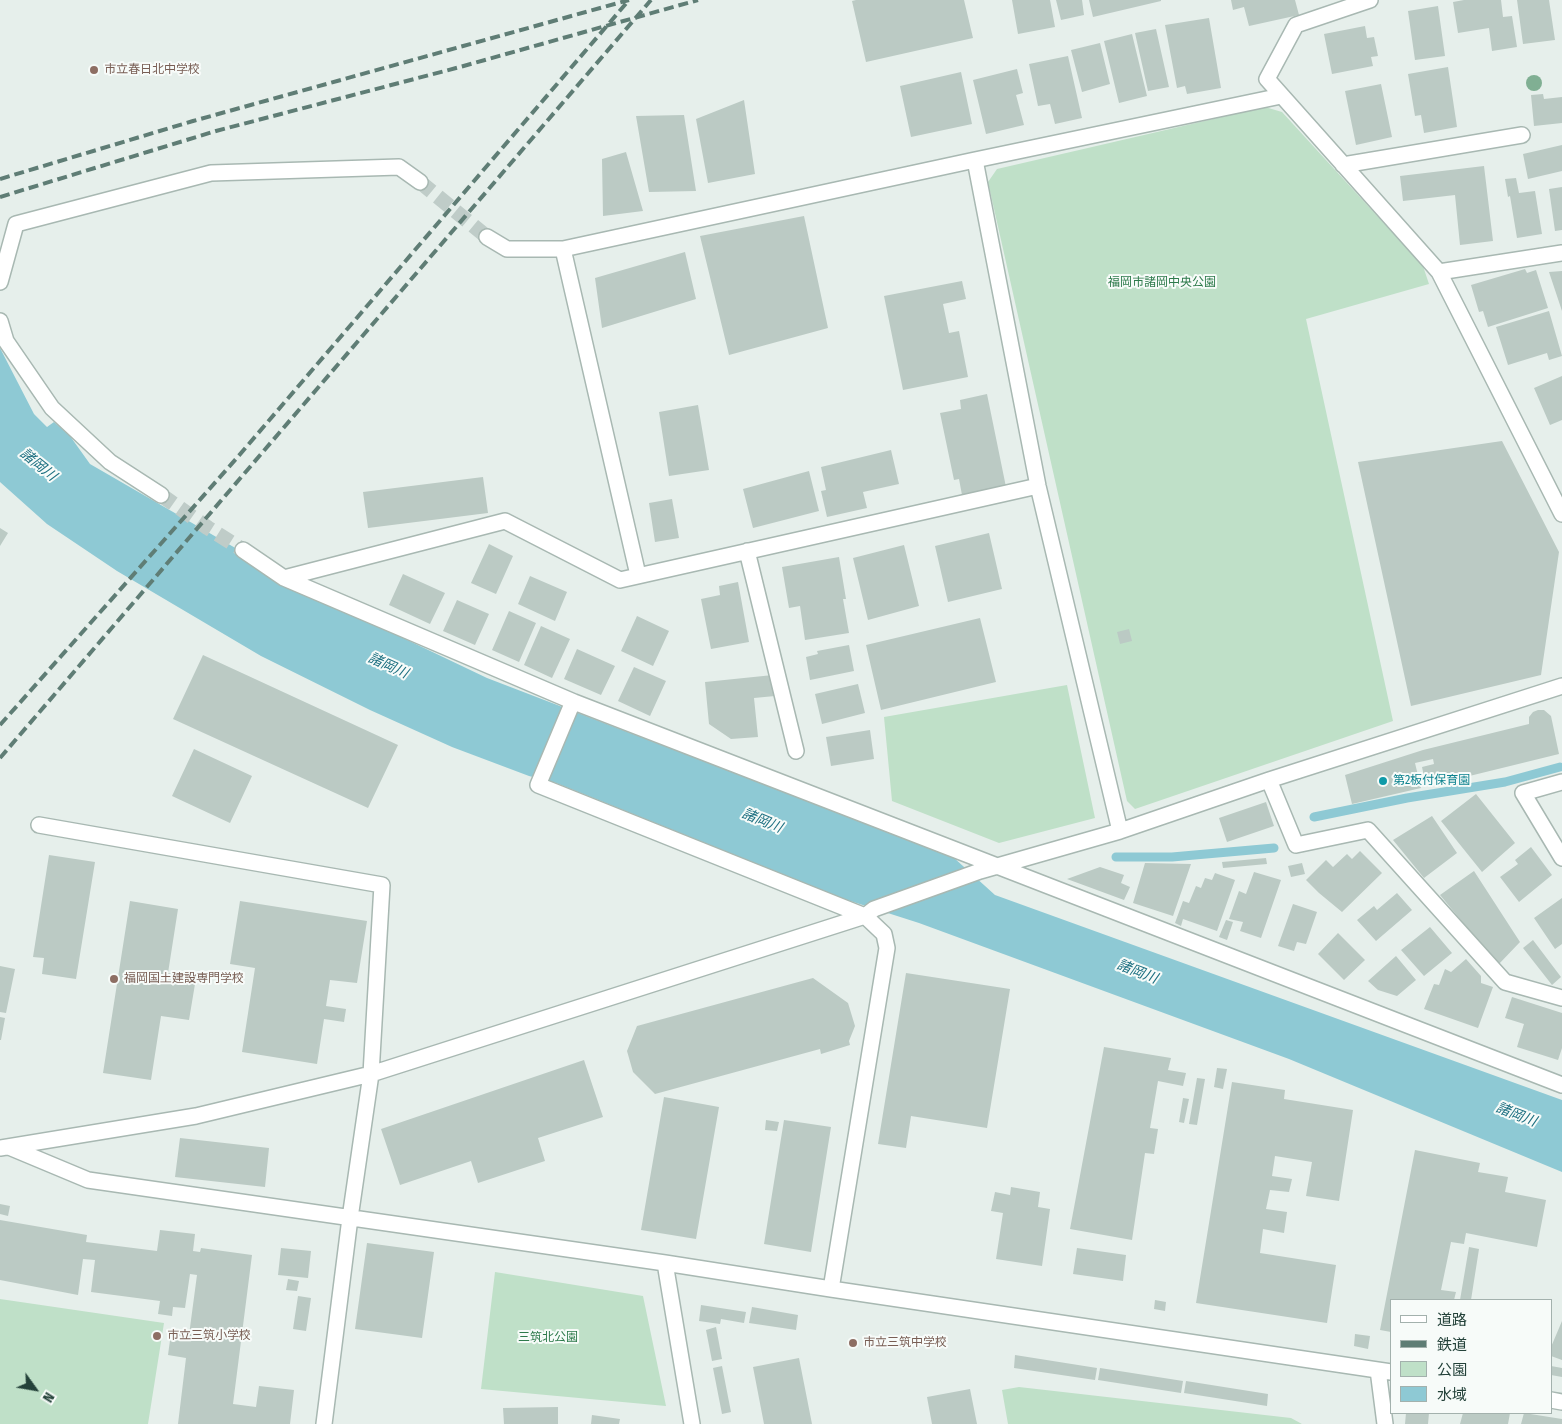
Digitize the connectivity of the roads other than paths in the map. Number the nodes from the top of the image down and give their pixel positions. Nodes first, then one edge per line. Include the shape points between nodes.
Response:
1 (1370, 0) edge
2 (1281, 96) junction
3 (1522, 135) dead end
4 (975, 160) junction
5 (1343, 165) junction
6 (420, 182) tunnel mouth
7 (487, 237) tunnel mouth
8 (563, 249) junction
9 (1562, 253) edge
10 (1439, 272) junction
11 (0, 282) edge
12 (0, 321) edge
13 (1038, 486) junction
14 (161, 495) tunnel mouth
15 (1562, 514) edge
16 (243, 550) tunnel mouth
17 (746, 552) junction
18 (638, 575) junction
19 (284, 578) junction
20 (1562, 686) edge
21 (572, 704) dead end
22 (796, 752) dead end
23 (1269, 780) junction
24 (1562, 782) edge
25 (39, 825) dead end
26 (1120, 832) junction
27 (1562, 858) edge
28 (996, 867) junction
29 (869, 913) junction
30 (1562, 998) edge
31 (371, 1074) junction
32 (1562, 1085) edge
33 (4, 1147) edge
34 (350, 1218) junction
35 (665, 1263) junction
36 (831, 1289) junction
37 (1384, 1371) edge
38 (324, 1424) edge
39 (692, 1424) edge
40 (1385, 1424) edge

1 - 2 street via 1296,25 1267,79
2 - 4 street
2 - 5 street
3 - 5 street
4 - 8 street
4 - 13 street
5 - 10 street
6 - 11 street via 398,166 210,173 16,224
7 - 8 street via 507,249
8 - 18 street
9 - 10 street
10 - 15 street
12 - 14 street via 6,341 52,408 110,462
13 - 17 street
13 - 26 street
16 - 19 street
17 - 18 street
17 - 22 street
18 - 19 street via 620,580 505,522
19 - 28 street via 574,702
20 - 23 street
21 - 29 street via 538,785
23 - 26 street
23 - 30 street via 1296,845 1368,830 1504,982
24 - 27 street via 1523,793
25 - 31 street via 382,886
26 - 28 street
28 - 29 street
28 - 32 street
29 - 31 street
29 - 36 street via 884,934 888,948
31 - 33 street via 196,1116
31 - 34 street
33 - 34 street via 88,1180
34 - 35 street
34 - 38 street
35 - 36 street
35 - 39 street
36 - 37 street
37 - 40 street

